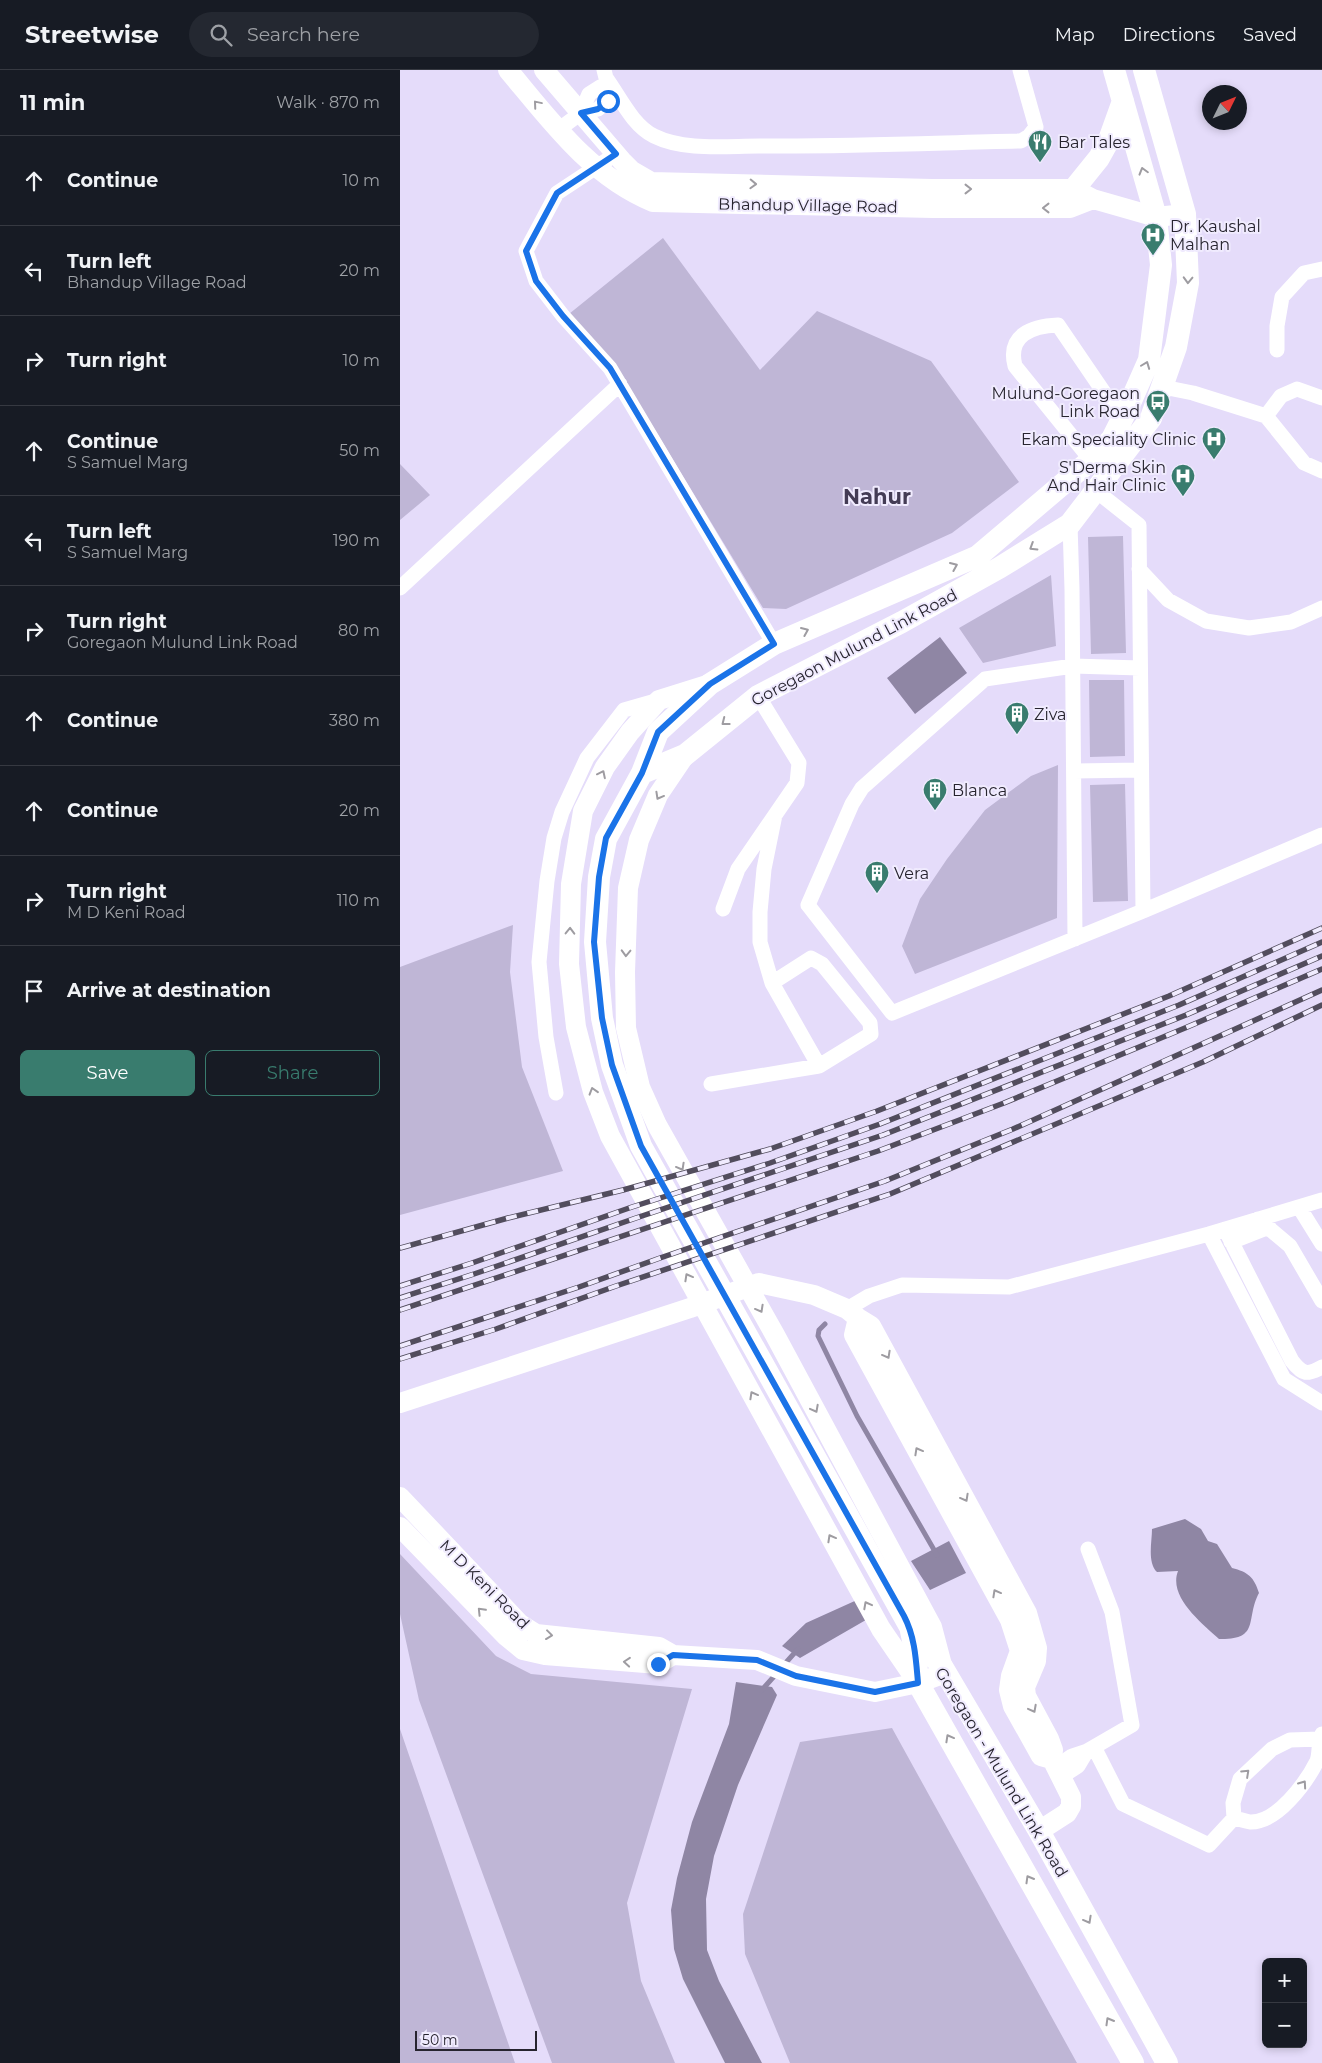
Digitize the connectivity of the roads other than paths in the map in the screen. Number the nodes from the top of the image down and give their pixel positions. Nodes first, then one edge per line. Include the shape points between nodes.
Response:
1 (508, 70) edge
2 (544, 70) edge
3 (604, 70) edge
4 (1020, 70) edge
5 (1114, 70) edge
6 (1144, 70) edge
7 (600, 87) dead end
8 (610, 99) dead end
9 (1123, 101) junction
10 (581, 113) junction
11 (558, 130) junction
12 (616, 154) junction
13 (594, 167) junction
14 (679, 182) junction
15 (729, 184) junction
16 (1083, 194) junction
17 (809, 196) junction
18 (679, 203) junction
19 (728, 204) junction
20 (1185, 214) junction
21 (1156, 217) junction
22 (1322, 269) edge
23 (1277, 350) dead end
24 (620, 384) junction
25 (1163, 387) junction
26 (1322, 398) edge
27 (1266, 416) junction
28 (1122, 419) junction
29 (1091, 460) junction
30 (1322, 471) edge
31 (1095, 490) junction
32 (1070, 524) junction
33 (1139, 569) junction
34 (400, 588) edge
35 (1322, 608) edge
36 (774, 644) junction
37 (1073, 666) junction
38 (1140, 668) junction
39 (710, 684) junction
40 (758, 696) junction
41 (659, 700) junction
42 (685, 755) junction
43 (1141, 770) junction
44 (1074, 771) junction
45 (642, 773) junction
46 (775, 814) junction
47 (1322, 835) edge
48 (723, 909) dead end
49 (1143, 912) junction
50 (1075, 939) junction
51 (772, 984) junction
52 (819, 1066) junction
53 (711, 1084) dead end
54 (556, 1093) dead end
55 (1322, 1200) edge
56 (1299, 1207) junction
57 (1263, 1223) junction
58 (1209, 1234) junction
59 (1228, 1236) junction
60 (1322, 1244) edge
61 (1322, 1301) edge
62 (852, 1314) junction
63 (1322, 1367) edge
64 (400, 1403) edge
65 (1322, 1403) edge
66 (400, 1497) edge
67 (400, 1528) edge
68 (1088, 1549) dead end
69 (889, 1567) junction
70 (910, 1613) junction
71 (673, 1655) junction
72 (944, 1671) junction
73 (918, 1683) junction
74 (1321, 1737) edge
75 (1091, 1749) junction
76 (1056, 1768) junction
77 (1234, 1818) junction
78 (1039, 1831) junction
79 (1133, 2063) edge
80 (1167, 2063) edge

11 -> 1 street, Bhandup Village Road
2 - 10 street
3 - 4 street via 606,78 638,124 662,140 684,145 797,146 1021,141 1036,127
5 - 9 main road, Goregaon Mulund Link Road
6 - 20 main road, Goregaon Mulund Link Road
7 - 10 street via 589,94
8 - 10 street via 598,109
9 - 16 main road via 1109,140
21 -> 9 main road, Goregaon Mulund Link Road
10 - 11 street
10 - 12 street
11 - 13 street, Bhandup Village Road
12 - 13 street
12 - 14 street via 632,171 651,182
13 - 18 street, Bhandup Village Road via 633,194 653,202
13 - 24 street via 557,193 526,251 536,281
14 - 15 street
14 - 18 street
15 -> 17 street
15 - 19 street
16 - 17 street via 999,199
16 - 21 street
17 - 19 street, Bhandup Village Road
18 - 19 street, Bhandup Village Road
20 - 21 street
20 -> 25 main road, Goregaon Mulund Link Road via 1188,282 1176,347
28 -> 21 main road, Goregaon Mulund Link Road via 1149,360 1161,266
22 - 23 street via 1304,273 1282,298
24 - 34 street
24 - 36 street
25 - 27 street
25 - 31 main road, Goregaon Mulund Link Road via 1151,418
26 - 27 street via 1297,389 1281,396
27 - 30 street via 1304,462
28 - 29 main road, Goregaon Mulund Link Road via 1112,439
28 - 29 street via 1058,326 1043,326 1028,332 1014,344 1012,356 1015,366
36 -> 29 main road, Goregaon Mulund Link Road via 978,556
31 - 32 main road, Goregaon Mulund Link Road
31 - 33 street via 1139,526
32 - 37 street
32 -> 40 main road, Goregaon Mulund Link Road via 902,622
33 - 35 street via 1168,600 1206,621 1249,628 1291,622
33 - 38 street
36 - 39 main road, Goregaon Mulund Link Road
37 - 38 street
37 - 44 street
37 - 50 street via 985,679 876,775 852,804 808,905 892,1013
38 - 43 street
39 - 41 street
39 - 45 main road, Goregaon Mulund Link Road via 658,732
40 -> 42 main road, Goregaon Mulund Link Road
40 - 46 street via 799,763 797,783
41 - 54 street via 624,710 587,758 562,812 554,838 539,962 546,1037
73 -> 41 street via 880,1629 610,1136 593,1092 576,1027 569,964 570,884 583,811 605,767
42 - 45 main road, Goregaon Mulund Link Road
42 -> 69 street via 658,796 638,840 628,888 626,1028 640,1088 657,1125 775,1336
43 - 44 street
43 - 49 street
44 - 50 street
45 - 69 main road via 606,838 599,877 594,942 602,1018 612,1065 647,1157 743,1329
46 - 48 street via 738,869
46 - 51 street via 764,869 760,927 760,942
47 - 49 street
49 - 50 street
51 - 52 street
51 - 52 street via 811,958 822,964 870,1023 871,1034
52 - 53 street
55 - 56 street
56 - 57 street
56 - 60 street
57 - 59 street
57 - 61 street via 1290,1246
58 - 59 street
58 - 62 street via 1009,1287 902,1285 869,1296
58 - 65 street via 1284,1379
59 - 63 street via 1292,1362 1306,1373
62 - 64 street via 814,1295 758,1283
62 - 76 street via 871,1326 1019,1617 1028,1650 1036,1660 1017,1687 1026,1696 1039,1735 1053,1750
66 -> 71 street, M D Keni Road via 520,1624 536,1634 659,1647
71 -> 67 street, M D Keni Road via 658,1664 545,1655 524,1650 506,1636
68 - 75 street via 1112,1612 1132,1725
69 - 70 main road
70 - 72 main road, Goregaon - Mulund Link Road
70 - 72 street via 932,1627
70 - 73 main road, Goregaon - Mulund Link Road
71 - 73 street, M D Keni Road via 757,1660 796,1676 875,1692
72 - 73 street, M D Keni Road
72 - 78 main road, Goregaon - Mulund Link Road
79 -> 73 main road, Goregaon - Mulund Link Road
77 -> 74 street via 1233,1803 1240,1779 1272,1749 1290,1740
77 -> 74 street via 1251,1822 1271,1816 1289,1801 1304,1784 1318,1759
75 - 76 street via 1072,1756
75 - 77 street via 1123,1804 1209,1845
76 - 78 street via 1071,1798 1071,1806 1067,1813
78 -> 80 main road, Goregaon - Mulund Link Road

